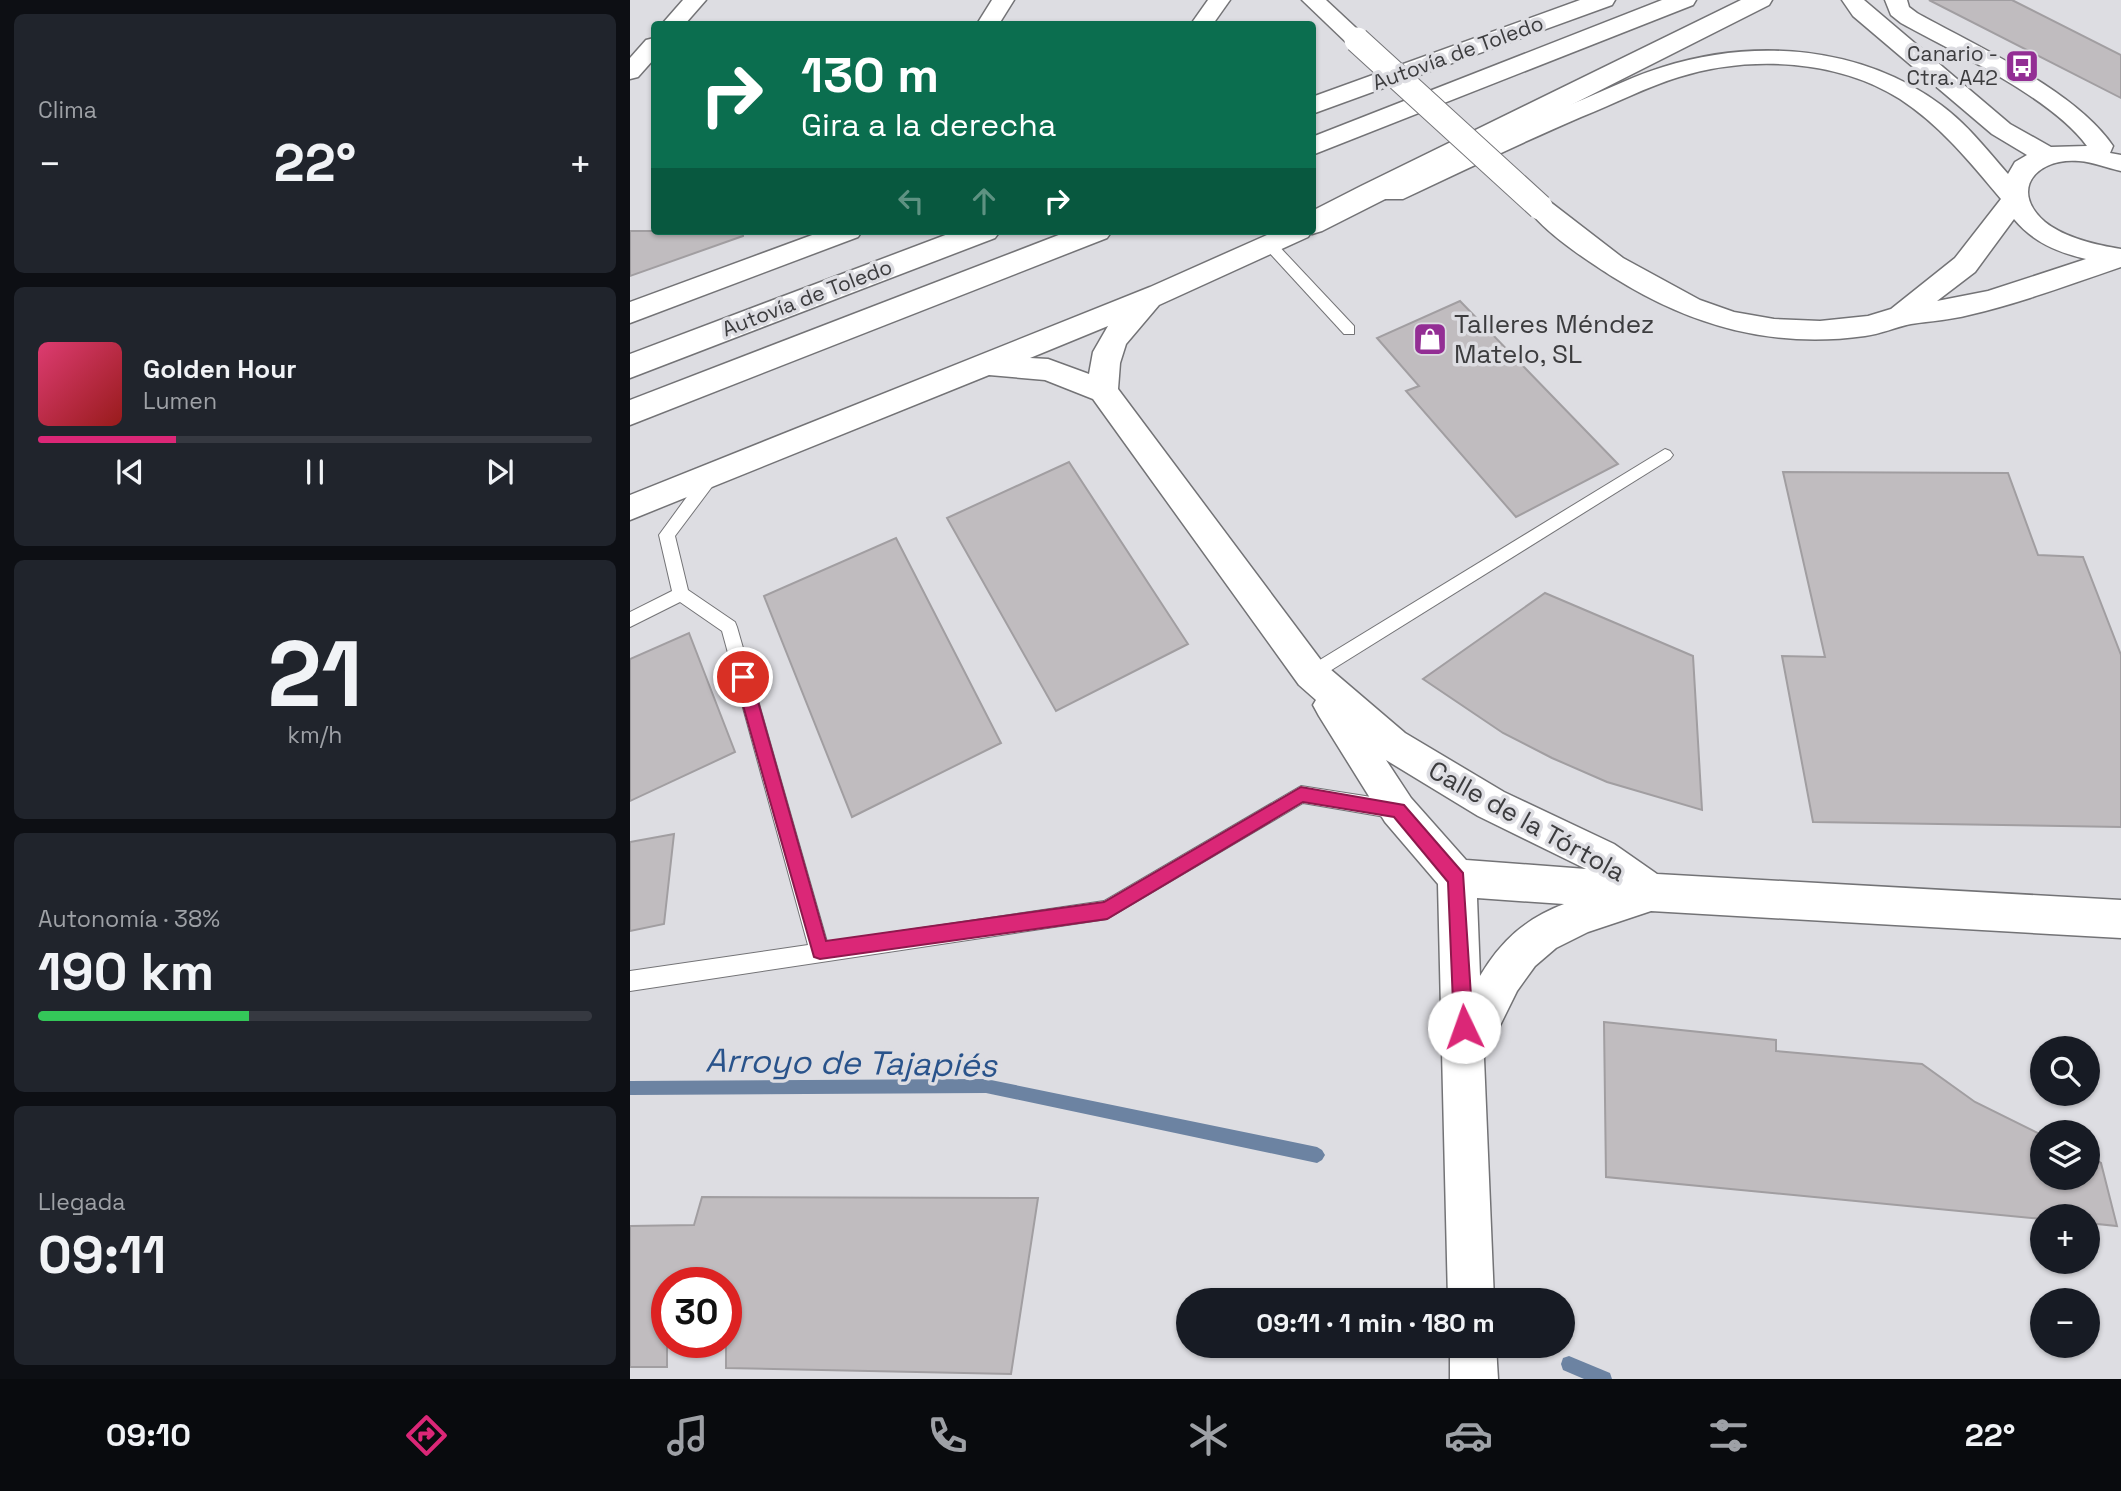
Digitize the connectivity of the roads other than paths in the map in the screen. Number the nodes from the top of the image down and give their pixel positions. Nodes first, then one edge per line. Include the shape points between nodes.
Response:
1 (695, 0) edge
2 (1003, 0) edge
3 (1219, 0) edge
4 (1313, 0) edge
5 (1552, 0) edge
6 (1602, 0) edge
7 (1685, 0) edge
8 (1760, 0) edge
9 (1853, 0) edge
10 (1896, 0) edge
11 (676, 21) edge
12 (990, 21) edge
13 (1204, 21) edge
14 (651, 48) edge
15 (1979, 58) junction
16 (630, 72) edge
17 (1384, 79) junction
18 (1316, 104) edge
19 (1316, 145) edge
20 (2091, 155) junction
21 (2120, 155) edge
22 (2048, 156) junction
23 (2013, 198) junction
24 (1316, 223) edge
25 (1316, 223) edge
26 (838, 235) edge
27 (974, 235) edge
28 (1087, 235) edge
29 (1291, 235) edge
30 (1270, 245) junction
31 (2120, 258) edge
32 (1160, 294) junction
33 (630, 313) edge
34 (1899, 317) junction
35 (1349, 330) dead end
36 (986, 364) junction
37 (630, 366) edge
38 (1102, 391) junction
39 (630, 413) edge
40 (1665, 455) dead end
41 (711, 476) junction
42 (630, 508) edge
43 (681, 594) junction
44 (630, 620) edge
45 (1311, 674) junction
46 (1398, 810) junction
47 (1457, 878) junction
48 (1651, 892) junction
49 (2121, 919) edge
50 (820, 951) junction
51 (630, 981) edge
52 (1465, 1052) junction
53 (1471, 1288) edge
54 (1473, 1358) edge
55 (1474, 1379) edge

1 - 11 street
2 - 12 street
3 - 13 street
4 - 34 street, bridge via 1590,251 1633,280 1713,316 1756,326 1820,331 1869,326
5 - 17 highway
6 - 17 highway, Autovía de Toledo
7 - 19 highway
8 - 24 highway
9 - 22 street via 2001,129
10 - 15 street via 1909,18
14 - 16 street
15 - 20 street via 2082,123 2100,146
15 - 21 street via 2120,130
17 - 18 highway, Autovía de Toledo
20 - 21 street
20 - 22 street
22 - 23 street via 2019,171
23 - 25 street via 1965,140 1932,110 1893,86 1846,67 1798,58 1743,58 1681,68
23 - 31 street via 2023,217 2041,233 2065,246
23 - 34 street via 1965,265
26 - 33 street
27 - 37 highway, Autovía de Toledo
28 - 39 highway
29 - 30 street
30 - 32 street
30 - 35 lane
31 - 34 street via 1971,306
32 - 36 street
32 - 38 street via 1117,331 1102,362
36 - 38 street via 1048,370
36 - 41 street
38 - 45 street, Calle de la Tórtola
40 - 45 lane
41 - 42 street
41 - 43 lane via 667,535
43 - 44 lane
43 - 50 lane via 729,627
45 - 46 street
45 - 48 street, Calle de la Tórtola via 1392,744 1491,804 1601,857
46 - 47 street
46 - 50 lane via 1301,794 1107,910
47 - 48 street
47 - 52 street
48 - 49 street, Calle de la Tórtola
48 - 52 street via 1586,915 1533,941 1497,984
50 - 51 lane
52 - 53 street
54 - 55 street

